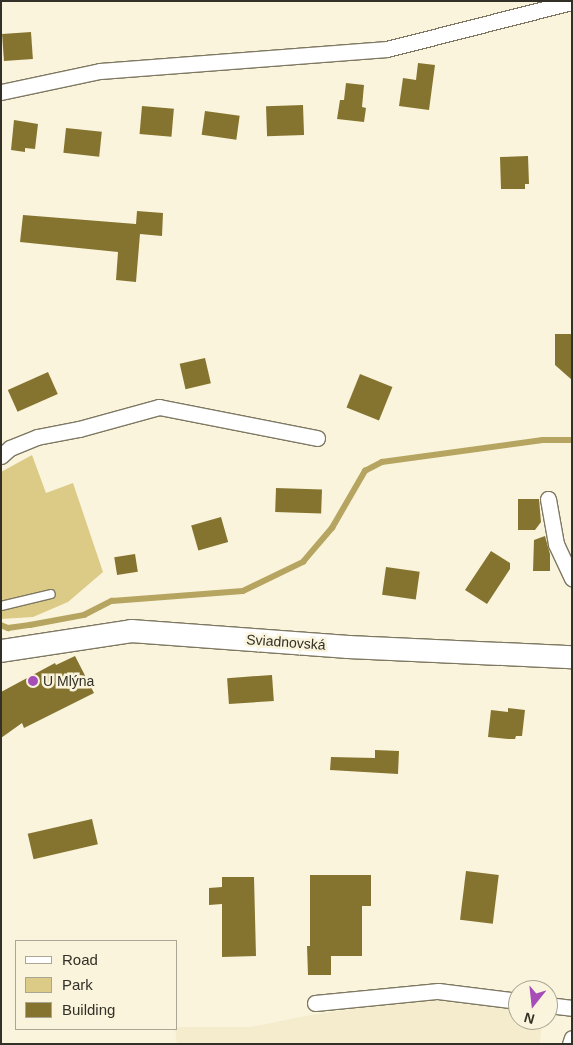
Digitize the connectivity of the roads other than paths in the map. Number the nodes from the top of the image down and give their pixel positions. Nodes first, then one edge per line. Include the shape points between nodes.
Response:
1 (572, 2) edge
2 (1, 92) edge
3 (317, 438) dead end
4 (1, 456) edge
5 (548, 499) dead end
6 (572, 579) edge
7 (51, 594) dead end
8 (1, 606) edge
9 (2, 650) edge
10 (572, 657) edge
11 (508, 1000) edge
12 (315, 1003) dead end
13 (558, 1006) edge
14 (572, 1008) edge
15 (572, 1038) edge
16 (570, 1044) edge

1 - 2 street via 387,49 100,71
3 - 4 street via 159,407 36,437 10,448
5 - 6 street via 556,544
7 - 8 lane
9 - 10 street, Sviadnovská via 131,631
11 - 12 street via 438,991
13 - 14 street
15 - 16 street

